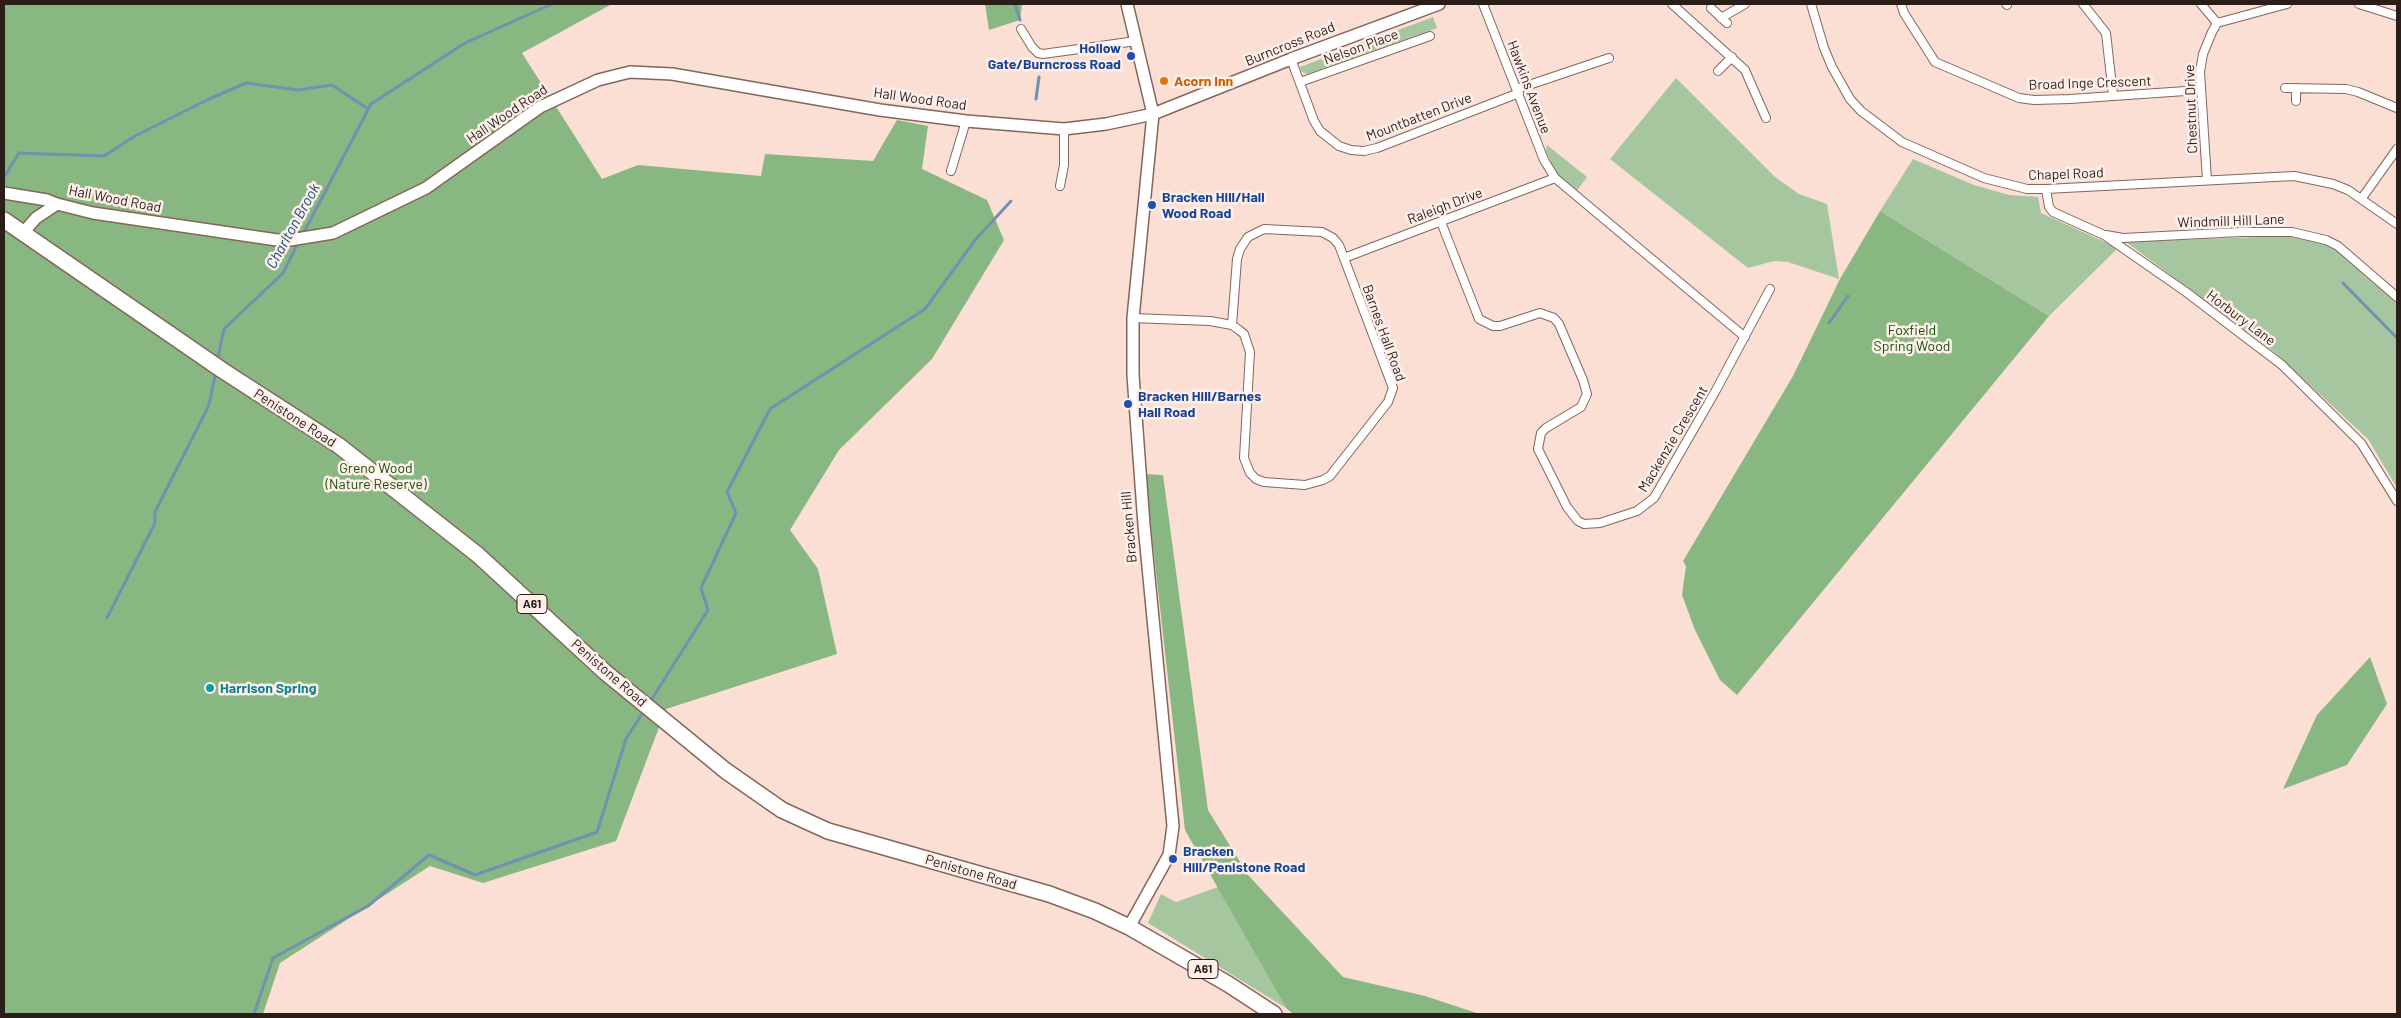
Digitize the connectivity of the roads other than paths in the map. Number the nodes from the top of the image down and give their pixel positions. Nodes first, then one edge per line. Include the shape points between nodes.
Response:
1 (1127, 4) edge
2 (1439, 4) edge
3 (1483, 4) edge
4 (1672, 4) edge
5 (1745, 4) edge
6 (1812, 4) edge
7 (1901, 4) edge
8 (2083, 4) edge
9 (2201, 4) edge
10 (2286, 4) edge
11 (2359, 4) edge
12 (1710, 8) dead end
13 (2397, 16) edge
14 (2216, 23) junction
15 (1021, 29) dead end
16 (1430, 36) dead end
17 (1136, 41) junction
18 (1732, 57) junction
19 (1609, 58) dead end
20 (1291, 59) junction
21 (1718, 71) dead end
22 (1300, 82) junction
23 (2285, 88) dead end
24 (2296, 88) junction
25 (2200, 90) junction
26 (1518, 91) junction
27 (2114, 95) junction
28 (2296, 101) dead end
29 (2397, 108) edge
30 (1153, 114) junction
31 (1766, 118) dead end
32 (966, 121) junction
33 (1064, 129) junction
34 (2397, 149) edge
35 (951, 171) dead end
36 (1555, 178) junction
37 (2207, 180) junction
38 (1060, 186) dead end
39 (2046, 189) junction
40 (4, 192) edge
41 (2362, 198) junction
42 (57, 204) junction
43 (4, 220) edge
44 (1441, 222) junction
45 (2397, 224) edge
46 (23, 233) junction
47 (2104, 235) junction
48 (1344, 258) junction
49 (1770, 288) dead end
50 (2397, 297) edge
51 (1133, 318) junction
52 (1232, 325) junction
53 (1745, 337) junction
54 (2397, 501) edge
55 (1129, 927) junction
56 (1274, 1014) edge

1 - 17 main road, Bracken Hill
2 - 20 main road, Burncross Road
3 - 26 street, Hawkins Avenue
4 - 18 street
5 - 12 street via 1724,21
6 - 39 street, Chapel Road via 1832,67 1850,100 1866,116 1902,142 1984,178
7 - 27 street, Broad Inge Crescent via 1930,56 1944,67 2019,98
8 - 27 street via 2106,33
9 - 14 street
10 - 14 street
11 - 13 street
14 - 25 street, Chestnut Drive via 2203,54
15 - 17 street via 1032,47 1043,54
16 - 22 street, Nelson Place
17 - 30 main road, Bracken Hill
18 - 21 street
18 - 31 street via 1750,77
19 - 26 street, Mountbatten Drive
20 - 22 street, Mountbatten Drive
20 - 30 main road, Burncross Road
22 - 26 street, Mountbatten Drive via 1320,132 1339,146 1364,151
23 - 24 street
24 - 28 street
24 - 29 street via 2358,92
25 - 27 street, Broad Inge Crescent
25 - 37 street, Chestnut Drive
26 - 36 street, Hawkins Avenue via 1544,160
30 - 33 main road, Hall Wood Road
30 - 51 main road, Bracken Hill
32 - 33 main road, Hall Wood Road
32 - 35 street
32 - 42 main road, Hall Wood Road via 880,110 672,74 630,72 598,80 540,107 426,188 333,233 284,242 93,213
33 - 38 street via 1064,165
34 - 41 street
36 - 44 street, Raleigh Drive
36 - 53 street
37 - 39 street, Chapel Road
37 - 41 street, Chapel Road via 2294,176 2333,184
39 - 47 street, Horbury Lane via 2049,208 2053,212
40 - 42 main road
41 - 45 street, Chapel Road
42 - 46 main road, Hall Wood Road via 36,218
43 - 46 highway, Penistone Road / A61
44 - 48 street, Raleigh Drive
44 - 53 street, Mackenzie Crescent via 1480,319 1492,326 1500,326 1540,313 1548,314 1559,324 1587,394 1581,407 1541,433 1538,449 1567,507 1584,524 1592,525 1637,511 1654,498
46 - 55 highway, Penistone Road / A61 via 222,370 338,445 478,555 618,683 726,771 782,810 828,831 1049,894
47 - 50 street, Windmill Hill Lane via 2123,238 2273,231 2301,234 2326,240 2346,251
47 - 54 street, Horbury Lane via 2282,365 2361,443
48 - 52 street, Barnes Hall Road via 1333,238 1322,232 1264,229 1255,232 1243,243 1237,259
48 - 52 street, Barnes Hall Road via 1393,388 1388,402 1330,476 1306,485 1264,482 1250,473 1244,458 1250,352 1244,334
49 - 53 street, Mackenzie Crescent
51 - 52 street
51 - 55 main road, Bracken Hill via 1133,375 1143,516 1173,826 1169,855
55 - 56 highway, Penistone Road / A61

